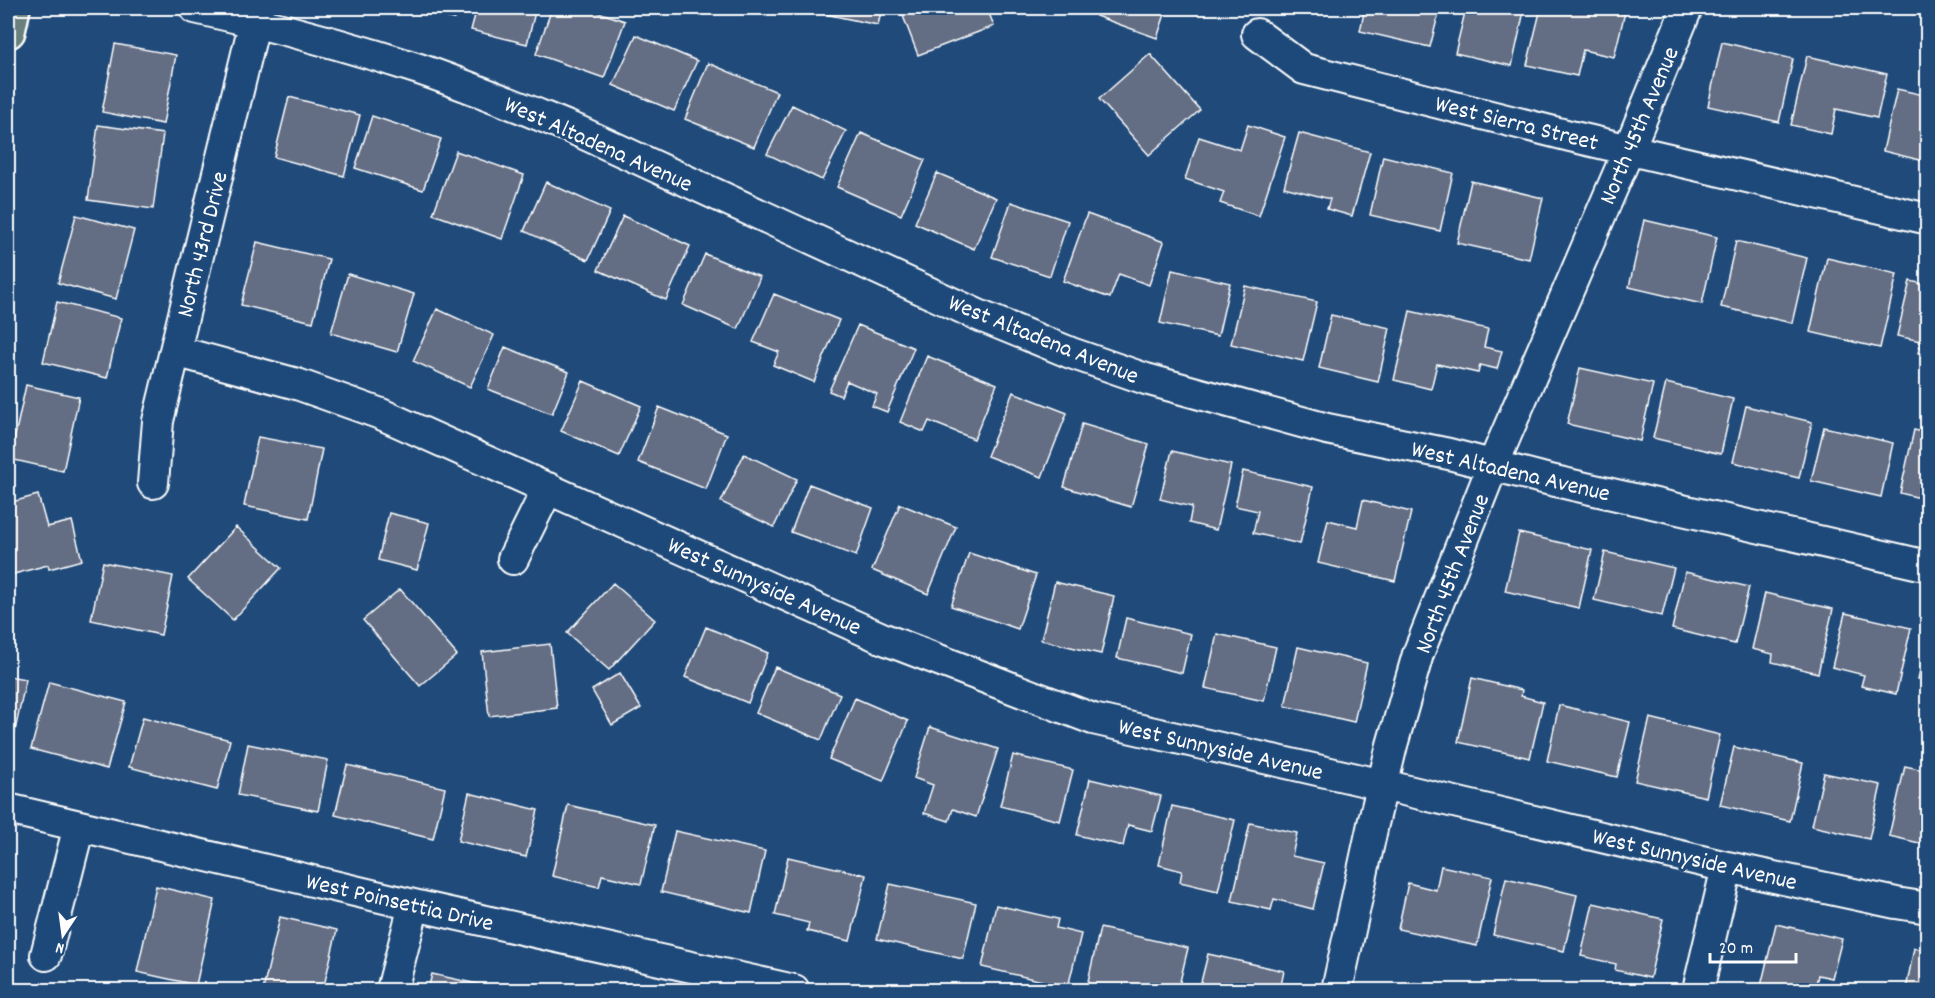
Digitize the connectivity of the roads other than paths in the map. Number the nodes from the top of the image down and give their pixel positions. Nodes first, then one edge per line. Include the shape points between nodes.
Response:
1 (13, 8) edge
2 (195, 8) edge
3 (1687, 8) edge
4 (256, 15) edge
5 (8, 32) edge
6 (1257, 34) dead end
7 (1629, 150) junction
8 (1928, 219) edge
9 (175, 351) junction
10 (1493, 465) junction
11 (153, 483) dead end
12 (548, 488) junction
13 (513, 559) dead end
14 (1928, 566) edge
15 (1383, 785) junction
16 (8, 809) edge
17 (79, 826) junction
18 (1727, 867) junction
19 (414, 905) junction
20 (1928, 908) edge
21 (46, 955) dead end
22 (392, 990) edge
23 (794, 990) edge
24 (1337, 990) edge
25 (1698, 990) edge

1 - 5 main road
2 - 4 street, West Altadena Avenue
3 - 7 street, North 45th Avenue
4 - 9 street, North 43rd Drive
4 - 10 street, West Altadena Avenue via 420,70 576,130 978,315 1071,353 1146,379 1305,424
6 - 7 street, West Sierra Street via 1304,69
7 - 8 street, West Sierra Street
7 - 10 street, North 45th Avenue
9 - 11 street, North 43rd Drive via 158,421
9 - 12 street, West Sunnyside Avenue via 297,384 381,414
10 - 14 street, West Altadena Avenue
10 - 15 street, North 45th Avenue via 1418,654
12 - 13 street
12 - 15 street, West Sunnyside Avenue via 884,639 1093,719
15 - 18 street, West Sunnyside Avenue
15 - 24 street, North 45th Avenue
16 - 17 street, West Poinsettia Drive
17 - 19 street, West Poinsettia Drive
17 - 21 street
18 - 20 street, West Sunnyside Avenue
18 - 25 street
19 - 22 street
19 - 23 street, West Poinsettia Drive

